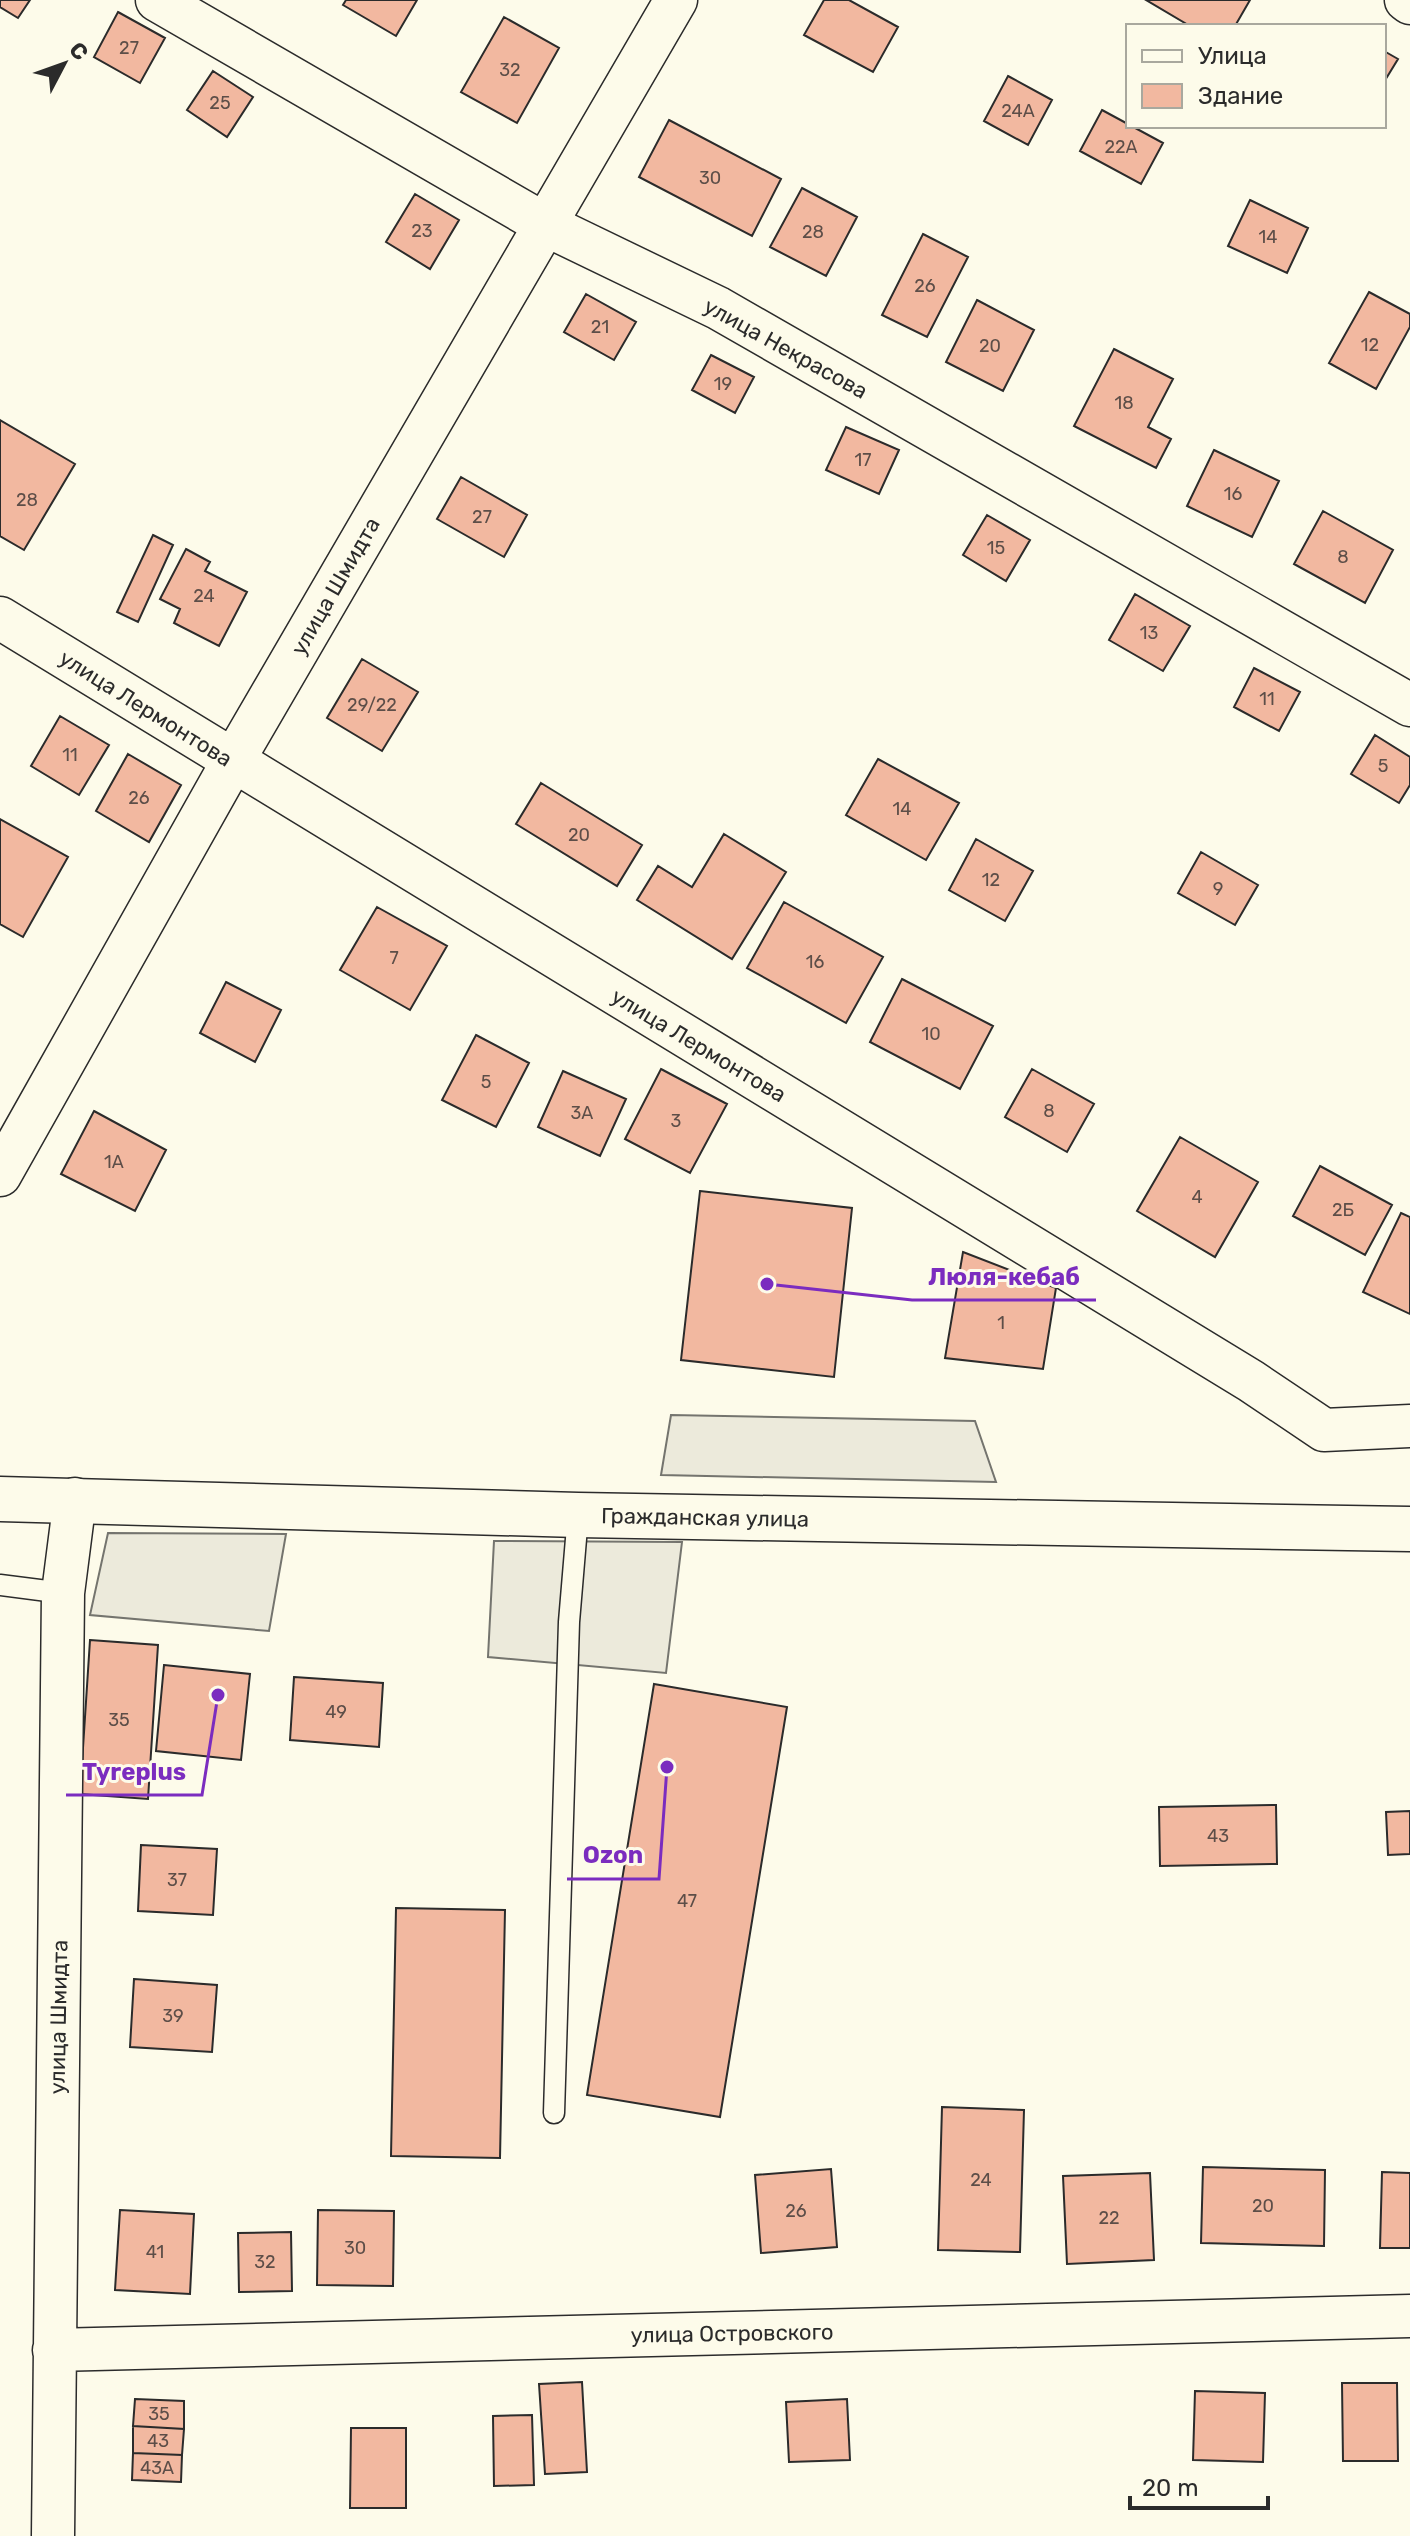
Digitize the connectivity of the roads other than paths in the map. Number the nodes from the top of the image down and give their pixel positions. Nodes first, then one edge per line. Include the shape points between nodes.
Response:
1 (157, 0) edge
2 (676, 0) edge
3 (544, 224) junction
4 (0, 618) edge
5 (1410, 705) edge
6 (233, 761) junction
7 (0, 1175) edge
8 (1410, 1426) edge
9 (0, 1483) edge
10 (0, 1499) edge
11 (75, 1499) junction
12 (578, 1515) junction
13 (1410, 1529) edge
14 (0, 1585) edge
15 (63, 1593) junction
16 (554, 2113) dead end
17 (1410, 2316) edge
18 (54, 2350) junction
19 (53, 2536) edge

1 - 3 street, улица Некрасова
2 - 3 street, улица Шмидта
3 - 5 street, улица Некрасова via 718,308
3 - 6 street, улица Шмидта
4 - 6 street, улица Лермонтова
6 - 7 street, улица Шмидта
6 - 8 street, улица Лермонтова via 1324,1430
9 - 11 main road
10 - 11 main road, Гражданская улица
11 - 12 main road, Гражданская улица
11 - 15 street, улица Шмидта
12 - 13 main road, Гражданская улица
12 - 16 lane via 569,1622
14 - 15 lane
15 - 18 street, улица Шмидта
17 - 18 street, улица Островского
18 - 19 street, улица Шмидта

